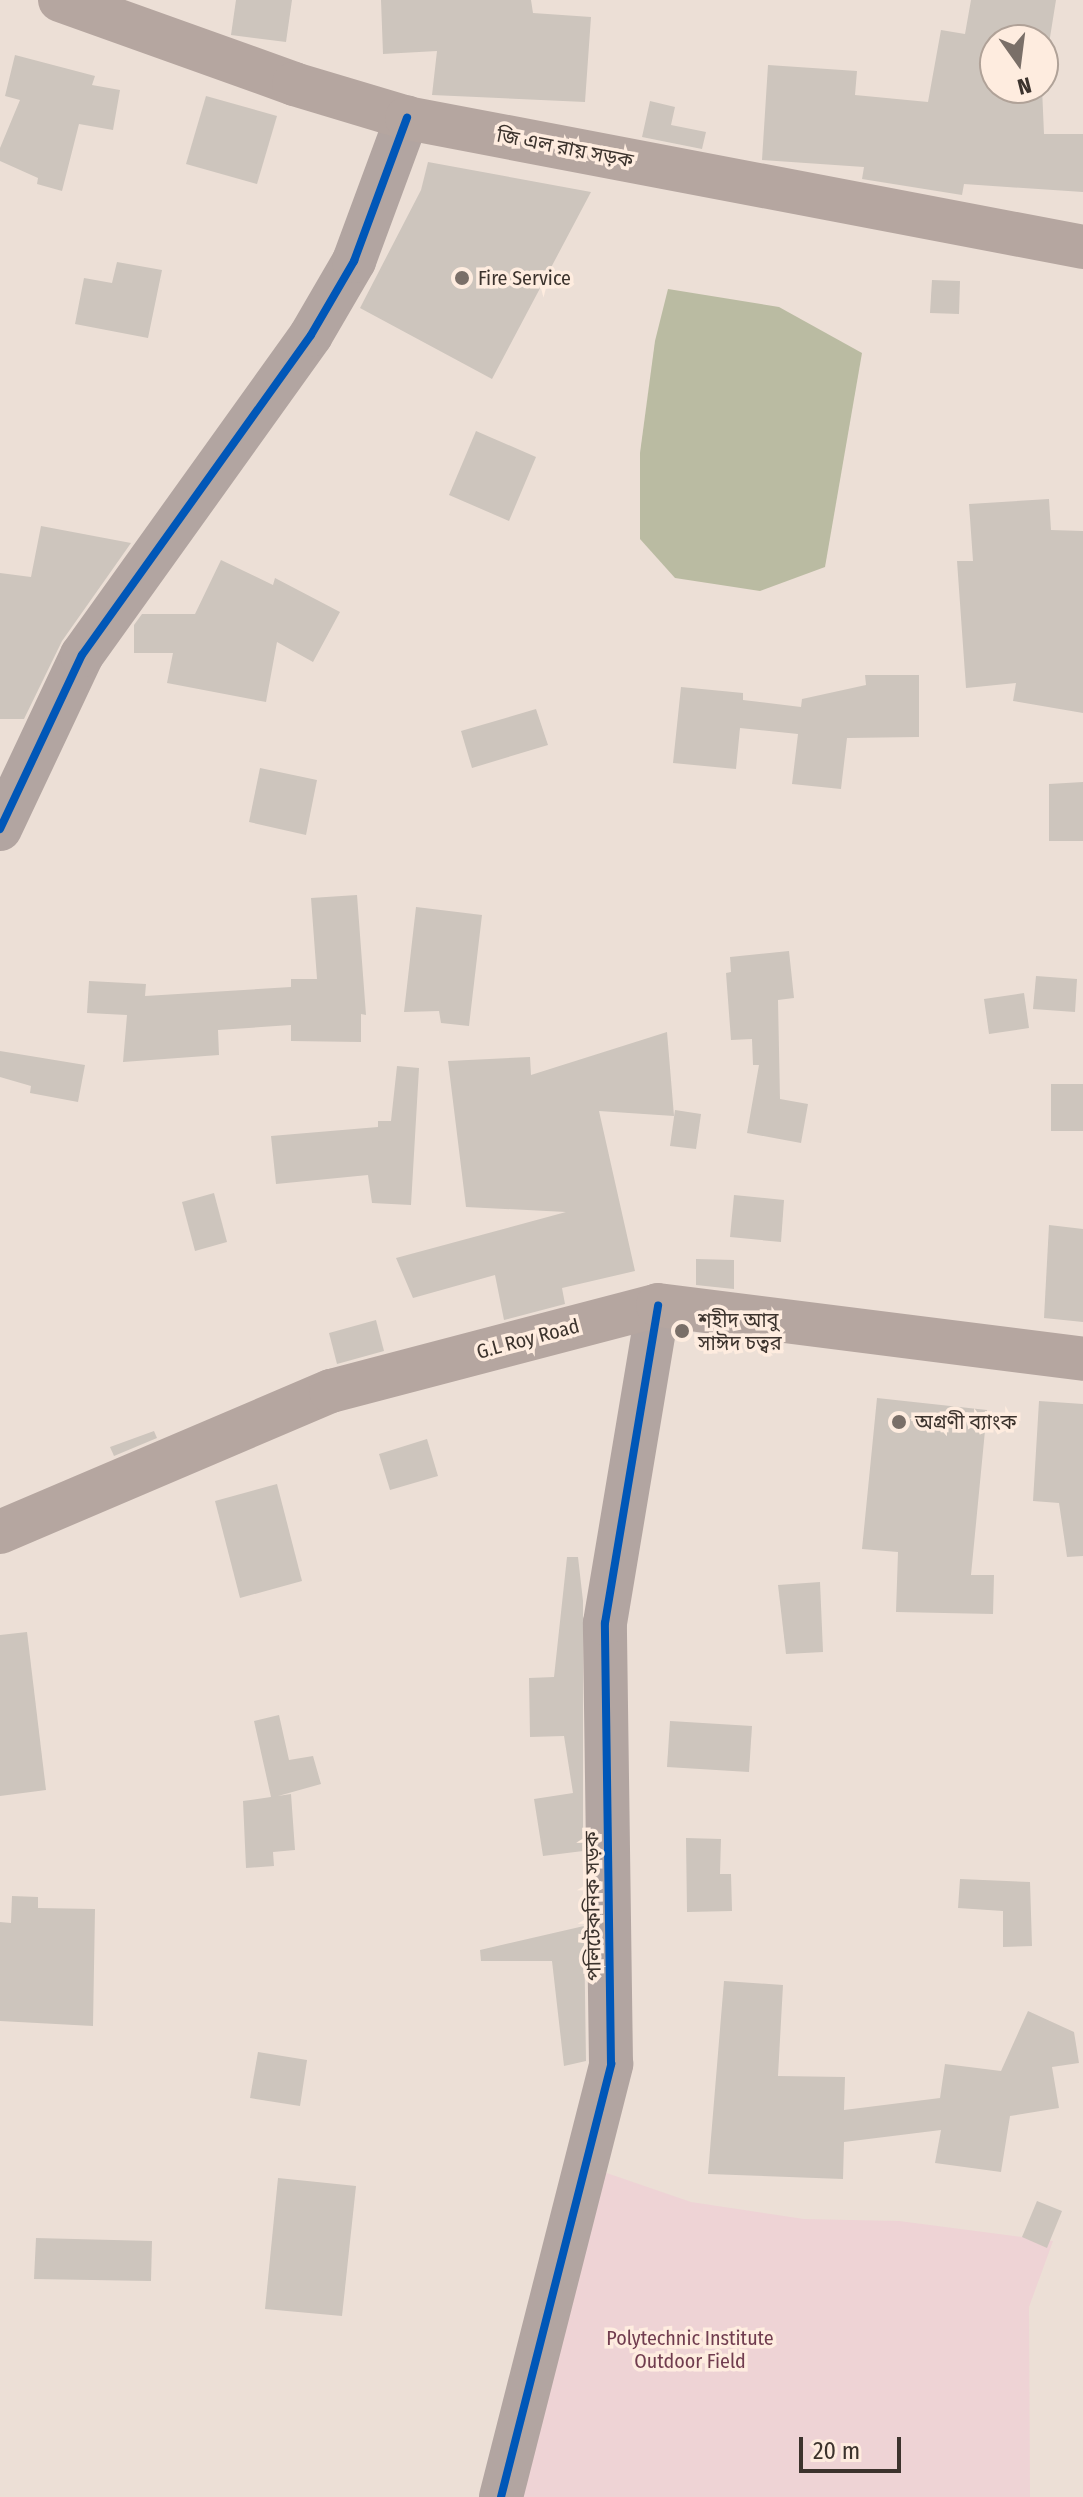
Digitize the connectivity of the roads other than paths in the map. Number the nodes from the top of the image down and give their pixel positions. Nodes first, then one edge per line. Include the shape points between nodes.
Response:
1 (60, 0) edge
2 (407, 118) junction
3 (1083, 247) edge
4 (0, 829) edge
5 (658, 1305) junction
6 (1083, 1359) edge
7 (0, 1532) edge
8 (501, 2497) edge

1 - 2 main road, জি এল রায় সড়ক via 294,84
2 - 3 main road, জি এল রায় সড়ক
2 - 4 street via 354,261 311,335 82,655
5 - 6 main road, G.L Roy Road
5 - 7 main road, G.L Roy Road via 331,1391
5 - 8 street, পলিটেকনিক সড়ক via 605,1623 611,2064

